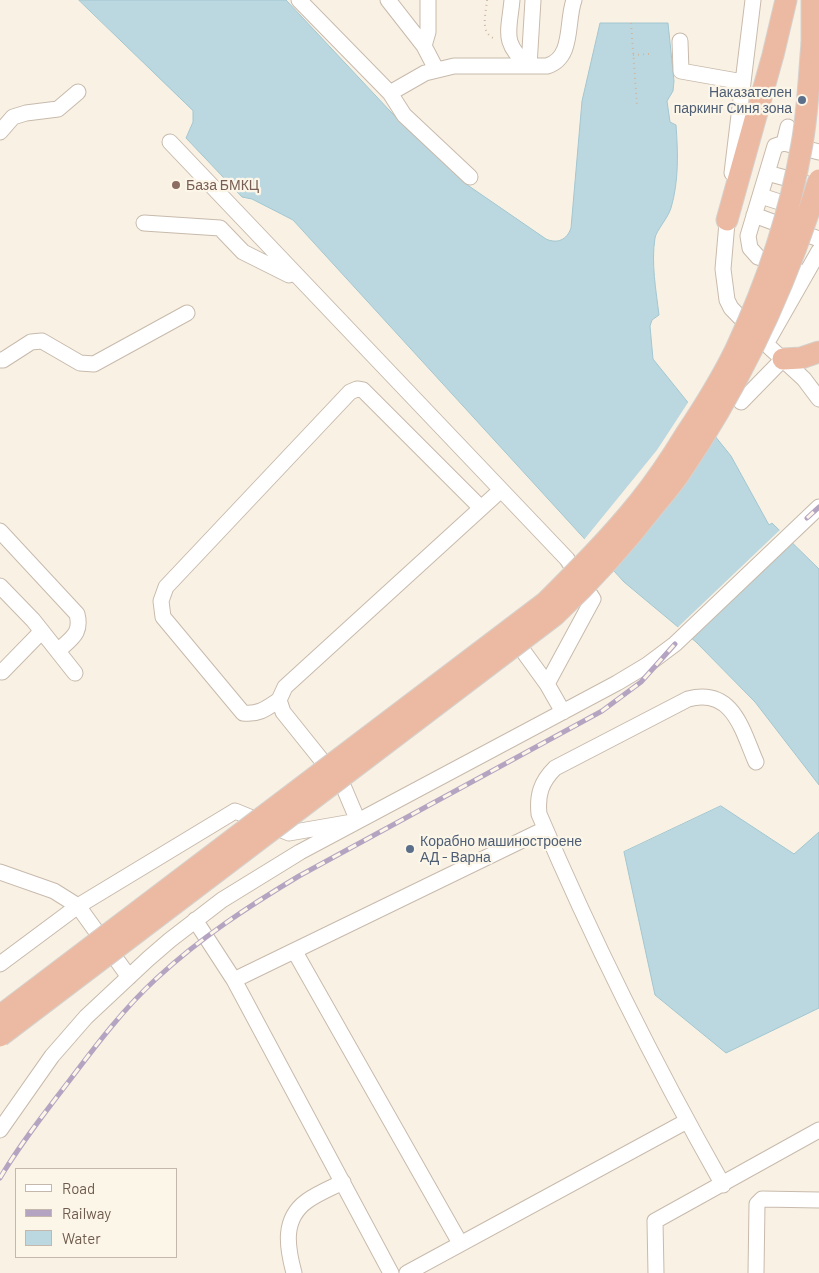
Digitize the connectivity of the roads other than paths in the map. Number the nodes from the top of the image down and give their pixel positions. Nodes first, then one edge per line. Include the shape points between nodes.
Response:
1 (299, 0) edge
2 (388, 0) edge
3 (428, 0) edge
4 (512, 0) edge
5 (533, 0) edge
6 (574, 0) edge
7 (753, 0) edge
8 (786, 0) edge
9 (812, 0) edge
10 (680, 41) dead end
11 (424, 46) junction
12 (529, 66) junction
13 (436, 69) junction
14 (742, 82) junction
15 (78, 92) dead end
16 (390, 93) junction
17 (788, 128) dead end
18 (0, 132) edge
19 (170, 142) dead end
20 (784, 143) junction
21 (819, 152) edge
22 (767, 173) junction
23 (470, 177) dead end
24 (819, 180) edge
25 (819, 187) edge
26 (761, 196) junction
27 (819, 214) edge
28 (754, 215) junction
29 (727, 220) junction
30 (144, 223) dead end
31 (819, 239) edge
32 (819, 251) edge
33 (806, 274) junction
34 (300, 280) junction
35 (187, 313) dead end
36 (766, 344) junction
37 (819, 352) edge
38 (783, 359) junction
39 (0, 360) edge
40 (819, 399) edge
41 (741, 402) dead end
42 (501, 490) junction
43 (819, 507) edge
44 (481, 508) junction
45 (0, 531) edge
46 (0, 586) edge
47 (503, 623) dead end
48 (42, 631) junction
49 (58, 651) junction
50 (2, 672) dead end
51 (75, 673) dead end
52 (547, 684) junction
53 (280, 700) junction
54 (563, 712) junction
55 (756, 762) dead end
56 (358, 821) junction
57 (545, 829) junction
58 (0, 872) edge
59 (78, 906) junction
60 (195, 920) junction
61 (295, 952) junction
62 (0, 964) edge
63 (128, 977) junction
64 (234, 980) junction
65 (0, 1016) edge
66 (0, 1036) edge
67 (687, 1121) junction
68 (0, 1130) edge
69 (819, 1130) edge
70 (342, 1182) junction
71 (723, 1185) junction
72 (819, 1200) edge
73 (460, 1243) junction
74 (294, 1273) edge
75 (391, 1273) edge
76 (407, 1273) edge
77 (656, 1273) edge
78 (756, 1273) edge

1 - 16 street
2 - 11 street
3 - 11 street via 428,32
4 - 12 street via 510,45
5 - 12 street
6 - 12 street via 563,55 547,66
7 - 14 street
8 - 29 highway
9 - 65 highway, bridge via 812,42 802,144 782,226 762,287 735,350 702,409 640,502 546,602
10 - 14 street via 681,71
11 - 13 street
12 - 13 street
13 - 16 street
14 - 29 street
15 - 18 street via 58,108 13,117
16 - 23 street via 404,115
17 - 20 street
19 - 34 street
20 - 21 street
20 - 22 street via 775,146
22 - 25 street
22 - 26 street
24 - 66 highway, bridge via 788,270 746,363 679,474 593,579 555,615
26 - 27 street
26 - 28 street
28 - 31 street
28 - 33 street via 748,236 753,253
29 - 36 street via 723,269 727,300
30 - 34 street via 220,228 243,252
32 - 33 street
33 - 36 street
34 - 42 street
35 - 39 street via 94,364 80,363 42,340 31,342
36 - 38 street
37 - 38 highway
38 - 40 street
38 - 41 street
42 - 44 street
42 - 52 street via 567,559 593,599
43 - 54 street via 674,644 634,674
44 - 53 street via 285,687
44 - 53 street via 362,390 350,392 166,588 162,601 163,617 244,713 262,712
45 - 49 street via 77,614 78,631
46 - 48 street
47 - 52 street
48 - 49 street
48 - 50 street
49 - 51 street
52 - 54 street
53 - 56 street via 283,712 344,788
54 - 56 street
55 - 57 street via 737,718 726,704 708,696 688,699 555,768 540,787 539,814
56 - 59 street via 289,833 235,811
56 - 60 street via 260,876
57 - 61 street
57 - 67 street via 600,950
58 - 59 street via 54,891
59 - 62 street
59 - 63 street
60 - 63 street
60 - 64 street
61 - 64 street
61 - 73 street
63 - 68 street via 86,1017 52,1056
64 - 70 street
67 - 71 street
67 - 73 street
69 - 71 street
70 - 74 street via 306,1201 288,1228 288,1250
70 - 75 street
71 - 77 street via 655,1222
72 - 78 street via 762,1199 757,1204
73 - 76 street

